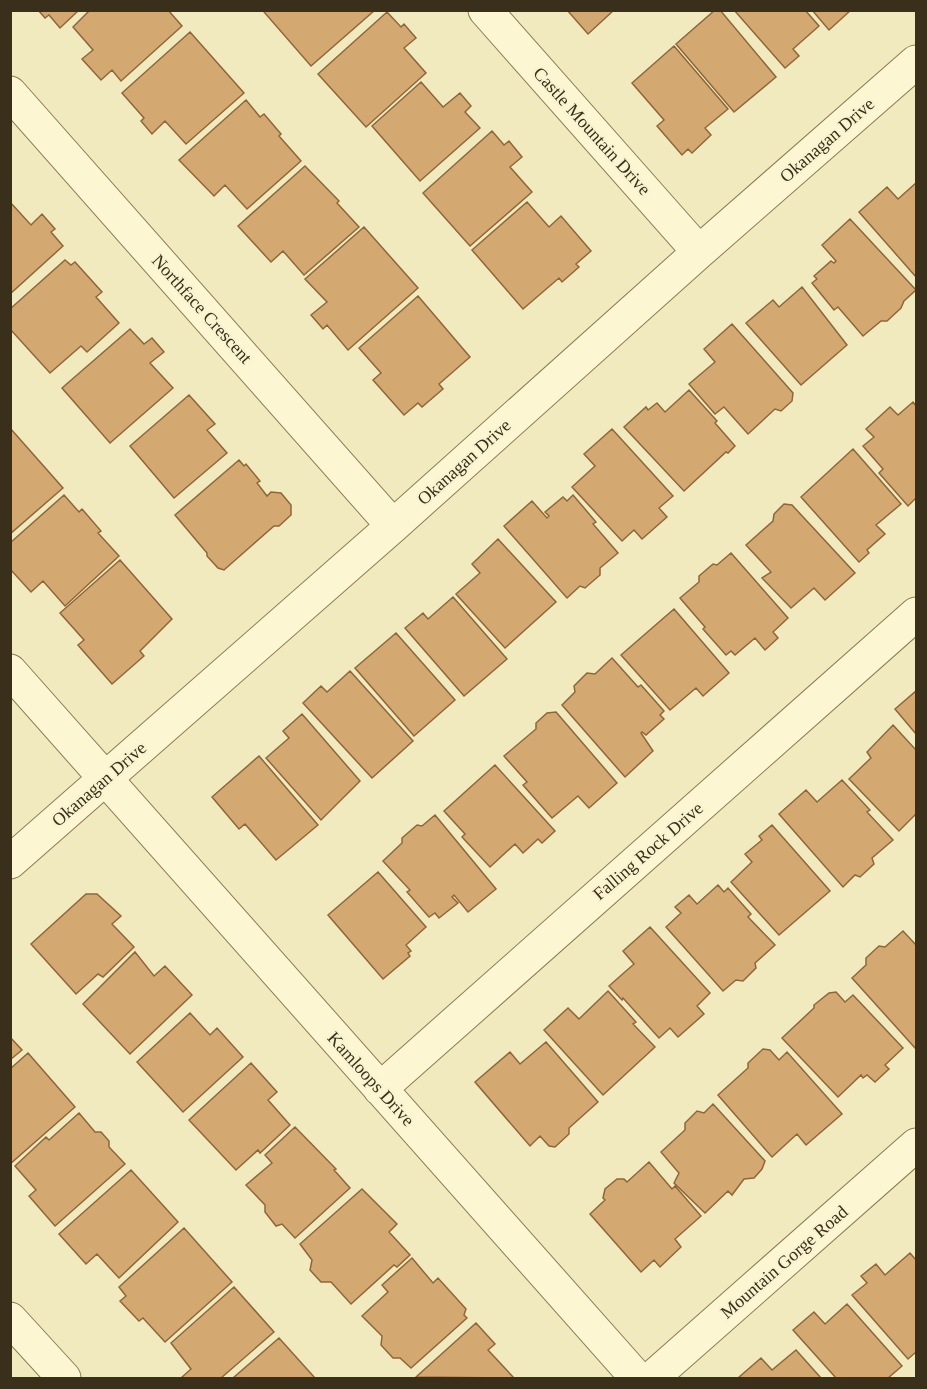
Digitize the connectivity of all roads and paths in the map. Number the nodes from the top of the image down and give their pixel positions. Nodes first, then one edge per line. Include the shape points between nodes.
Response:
1 (485, 10) edge
2 (916, 62) edge
3 (10, 93) edge
4 (699, 252) junction
5 (393, 526) junction
6 (916, 614) edge
7 (10, 671) edge
8 (105, 778) junction
9 (10, 862) edge
10 (380, 1089) junction
11 (916, 1145) edge
12 (10, 1319) edge
13 (64, 1378) edge
14 (637, 1378) edge
15 (652, 1378) edge

1 - 4 street, Castle Mountain Drive
2 - 4 street, Okanagan Drive
3 - 5 street, Northface Crescent
4 - 5 street, Okanagan Drive
5 - 8 street, Okanagan Drive
6 - 10 street, Falling Rock Drive
7 - 8 street
8 - 9 street, Okanagan Drive
8 - 10 street, Kamloops Drive
10 - 14 street, Kamloops Drive
11 - 15 street, Mountain Gorge Road
12 - 13 street

